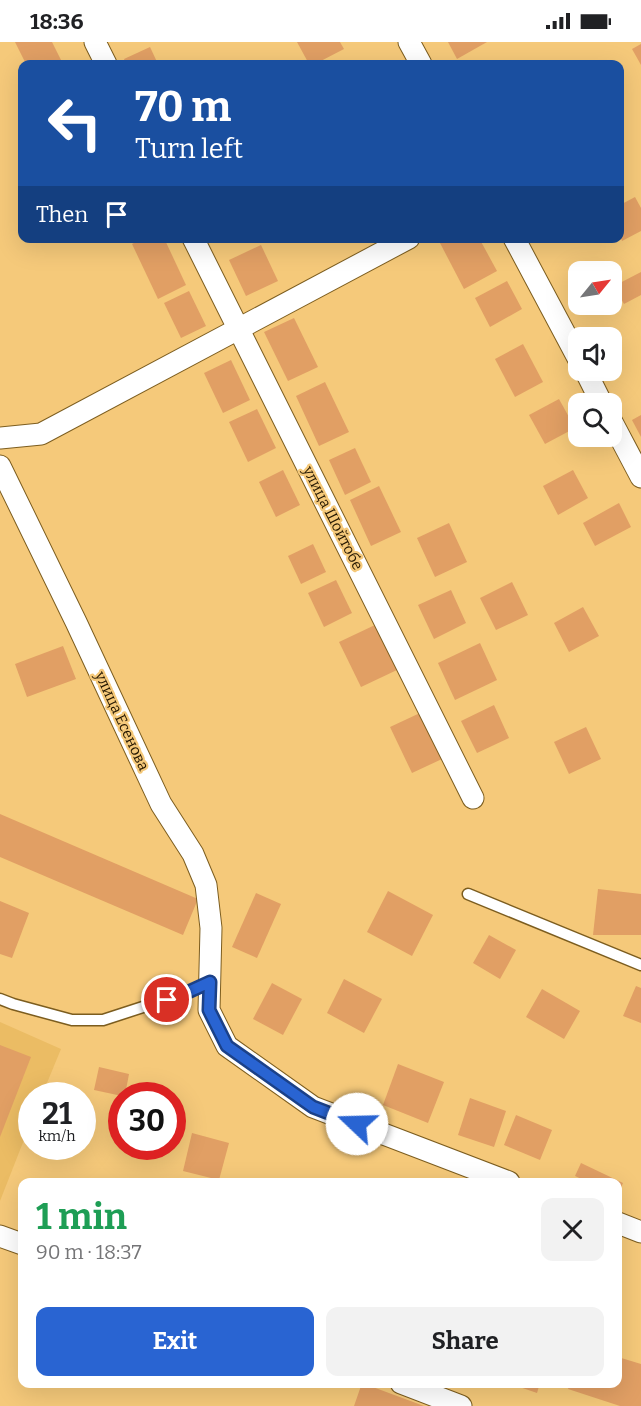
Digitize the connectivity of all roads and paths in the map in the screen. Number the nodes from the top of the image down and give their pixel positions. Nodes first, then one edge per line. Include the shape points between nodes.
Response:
1 (95, 42) edge
2 (409, 42) edge
3 (104, 60) edge
4 (419, 60) edge
5 (196, 243) edge
6 (400, 243) edge
7 (517, 243) edge
8 (239, 329) junction
9 (568, 339) edge
10 (0, 438) edge
11 (622, 441) edge
12 (0, 466) edge
13 (640, 474) edge
14 (473, 798) dead end
15 (468, 894) dead end
16 (641, 965) edge
17 (210, 982) junction
18 (0, 999) edge
19 (499, 1178) edge
20 (622, 1225) edge
21 (641, 1232) edge
22 (0, 1236) edge
23 (18, 1243) edge
24 (414, 1388) edge
25 (461, 1406) edge

1 - 3 street
2 - 4 street
5 - 8 street, улица Шойтобе
6 - 8 street
7 - 9 street
8 - 10 street via 41,434
8 - 14 street, улица Шойтобе
11 - 13 street
12 - 17 street, улица Есенова via 161,804 193,854 206,885 212,928
15 - 16 lane
17 - 18 lane via 103,1020 72,1020
17 - 19 street, улица Есенова via 209,1010 227,1046 313,1107
20 - 21 street
22 - 23 street
24 - 25 street

